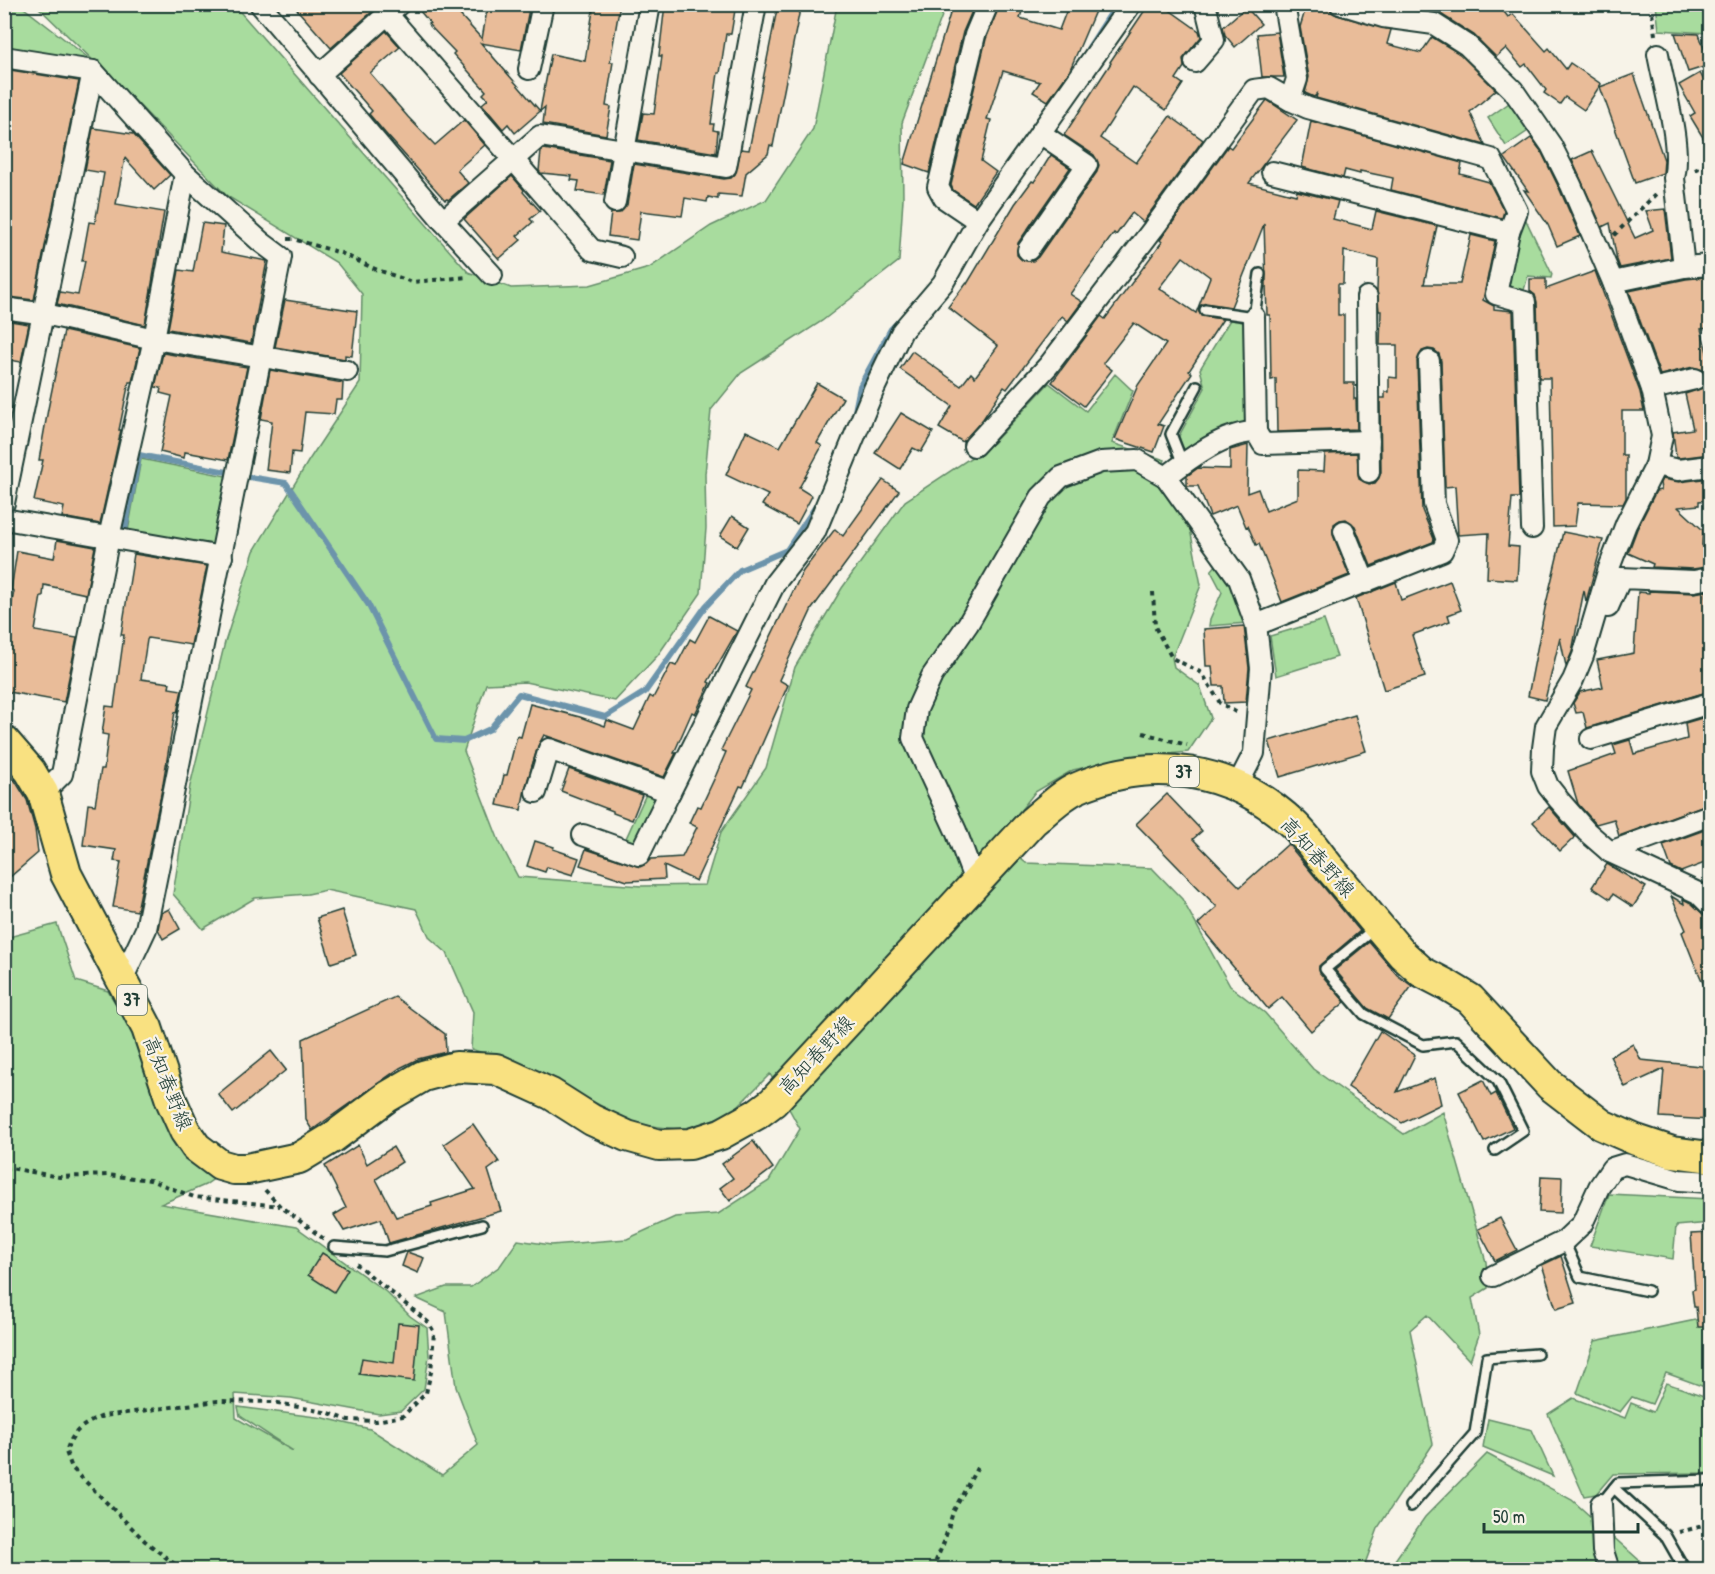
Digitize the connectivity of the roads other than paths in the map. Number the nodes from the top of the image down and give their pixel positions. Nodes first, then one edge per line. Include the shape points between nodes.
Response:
1 (260, 4) edge
2 (543, 4) edge
3 (650, 4) edge
4 (988, 4) edge
5 (1131, 4) edge
6 (1205, 4) edge
7 (1284, 4) edge
8 (1340, 4) edge
9 (756, 5) edge
10 (394, 10) edge
11 (1658, 54) road end
12 (4, 57) edge
13 (1195, 62) dead end
14 (529, 69) dead end
15 (93, 71) junction
16 (318, 75) junction
17 (1290, 100) junction
18 (1040, 132) junction
19 (624, 149) junction
20 (513, 159) junction
21 (1272, 172) dead end
22 (185, 174) junction
23 (615, 202) dead end
24 (442, 221) junction
25 (978, 221) junction
26 (1509, 232) junction
27 (1028, 250) dead end
28 (622, 257) dead end
29 (1710, 266) edge
30 (1684, 267) junction
31 (1260, 274) dead end
32 (492, 275) road end
33 (1613, 282) junction
34 (1367, 297) dead end
35 (4, 308) edge
36 (1205, 310) dead end
37 (45, 314) junction
38 (1254, 317) junction
39 (154, 339) junction
40 (261, 357) junction
41 (1429, 361) dead end
42 (347, 371) dead end
43 (1695, 379) dead end
44 (1197, 386) dead end
45 (1652, 389) junction
46 (1256, 432) junction
47 (1369, 441) junction
48 (974, 446) dead end
49 (1183, 464) junction
50 (1656, 465) junction
51 (1710, 466) edge
52 (1369, 472) dead end
53 (1166, 477) junction
54 (4, 503) edge
55 (4, 519) edge
56 (1532, 528) dead end
57 (1344, 531) dead end
58 (109, 537) junction
59 (222, 557) junction
60 (1710, 578) edge
61 (1365, 583) junction
62 (1256, 625) junction
63 (1591, 626) junction
64 (1710, 703) edge
65 (1591, 739) dead end
66 (4, 741) edge
67 (1237, 786) junction
68 (536, 792) dead end
69 (670, 792) junction
70 (43, 793) junction
71 (1710, 815) edge
72 (583, 835) dead end
73 (1610, 852) junction
74 (977, 879) junction
75 (1710, 905) edge
76 (1378, 926) junction
77 (122, 980) junction
78 (1495, 1150) dead end
79 (1710, 1157) edge
80 (1710, 1182) edge
81 (482, 1224) dead end
82 (1564, 1241) junction
83 (334, 1247) road end
84 (1492, 1276) dead end
85 (1648, 1290) dead end
86 (1537, 1354) dead end
87 (1710, 1480) edge
88 (1614, 1488) junction
89 (1601, 1504) joint
90 (1412, 1506) dead end
91 (1609, 1569) edge
92 (1685, 1569) edge

1 - 16 street
2 - 14 street
3 - 19 street
4 - 25 street via 975,35 938,187 944,198
5 - 18 street
6 - 13 street via 1214,40
7 - 17 street via 1297,79
8 - 33 street via 1383,17 1434,24 1467,45 1513,90 1551,146
9 - 19 street via 726,167
10 - 16 street
10 - 20 street
11 - 30 street via 1675,143 1674,178
12 - 15 street
15 - 22 street
15 - 37 street
16 - 24 street
17 - 26 street via 1491,159 1517,211
17 - 48 street via 1269,88 1254,90 1049,365
18 - 25 street
18 - 27 street via 1087,165
19 - 20 street via 540,136
19 - 23 street
20 - 24 street
20 - 28 street via 592,250
21 - 26 street
22 - 39 street
22 - 40 street via 281,257
24 - 32 street
25 - 69 street via 943,283 902,331 815,532 776,583
26 - 56 street via 1496,294 1525,302
29 - 30 street
30 - 33 street
31 - 38 lane
33 - 45 street
34 - 47 street
35 - 37 street
36 - 38 lane
37 - 39 street
37 - 54 street
38 - 46 street
39 - 40 street
39 - 58 street
40 - 42 street
40 - 59 street
41 - 61 street via 1434,504 1447,540 1442,551
43 - 45 street
44 - 49 lane via 1171,434
45 - 50 street via 1662,436
46 - 47 street via 1263,444
46 - 49 street via 1244,432 1207,448
47 - 52 street
49 - 53 street
50 - 51 street via 1678,470
50 - 63 street via 1626,525
53 - 62 street via 1239,579
53 - 74 street via 1137,460 1101,462 1061,477 1041,497 968,624 932,676 917,709 913,738
55 - 58 street
57 - 61 street
58 - 59 street
58 - 70 street via 62,774
59 - 77 street via 146,929
60 - 63 street via 1621,578 1603,617
61 - 62 street
62 - 67 street via 1261,668 1254,753
63 - 73 street via 1573,680 1546,726 1542,771 1558,800
64 - 65 street
66 - 70 main road, 高知春野線 / 37
67 - 74 main road, 高知春野線 / 37 via 1198,773 1157,770 1122,773 1075,789 1033,821
67 - 76 main road, 高知春野線 / 37 via 1294,825
68 - 69 street via 549,749
69 - 72 street via 639,855
70 - 77 main road, 高知春野線 / 37 via 66,874
71 - 73 street
73 - 75 street via 1698,893
74 - 77 main road, 高知春野線 / 37 via 772,1102 721,1134 690,1144 659,1145 627,1136 496,1069 456,1067 414,1081 299,1158 247,1169 220,1165 196,1147 185,1131 147,1028
76 - 78 lane via 1325,969 1364,1014 1423,1044 1456,1041 1498,1081 1523,1131
76 - 79 main road, 高知春野線 / 37 via 1422,972 1470,999 1550,1085 1602,1125 1672,1152
80 - 82 street via 1679,1180 1625,1164 1612,1168 1582,1224
81 - 83 lane via 385,1251
82 - 84 street
82 - 85 lane via 1580,1277
86 - 90 lane via 1487,1358 1475,1432
87 - 88 lane via 1618,1483
88 - 89 lane
88 - 92 lane via 1665,1535
89 - 91 street via 1603,1551

